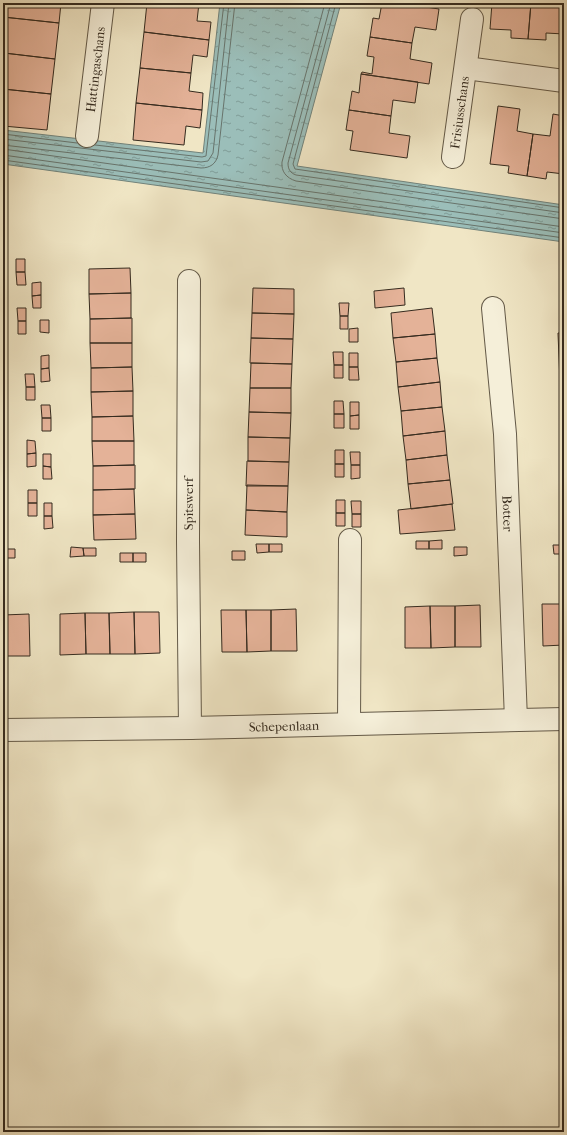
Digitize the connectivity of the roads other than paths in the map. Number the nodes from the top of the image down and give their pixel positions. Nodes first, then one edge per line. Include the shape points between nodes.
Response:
1 (103, 3) edge
2 (472, 19) dead end
3 (466, 68) junction
4 (564, 81) edge
5 (87, 136) dead end
6 (453, 157) dead end
7 (189, 281) dead end
8 (493, 308) dead end
9 (350, 540) dead end
10 (564, 719) edge
11 (516, 720) junction
12 (349, 724) junction
13 (190, 728) junction
14 (3, 730) edge

1 - 5 street, Hattingaschans
2 - 3 street, Frisiusschans
3 - 4 street, Frisiusschans
3 - 6 street, Frisiusschans
7 - 13 street, Spitswerf
8 - 11 street, Botter via 505,434
9 - 12 street
10 - 11 street, Schepenlaan
11 - 12 street, Schepenlaan
12 - 13 street, Schepenlaan
13 - 14 street, Schepenlaan

